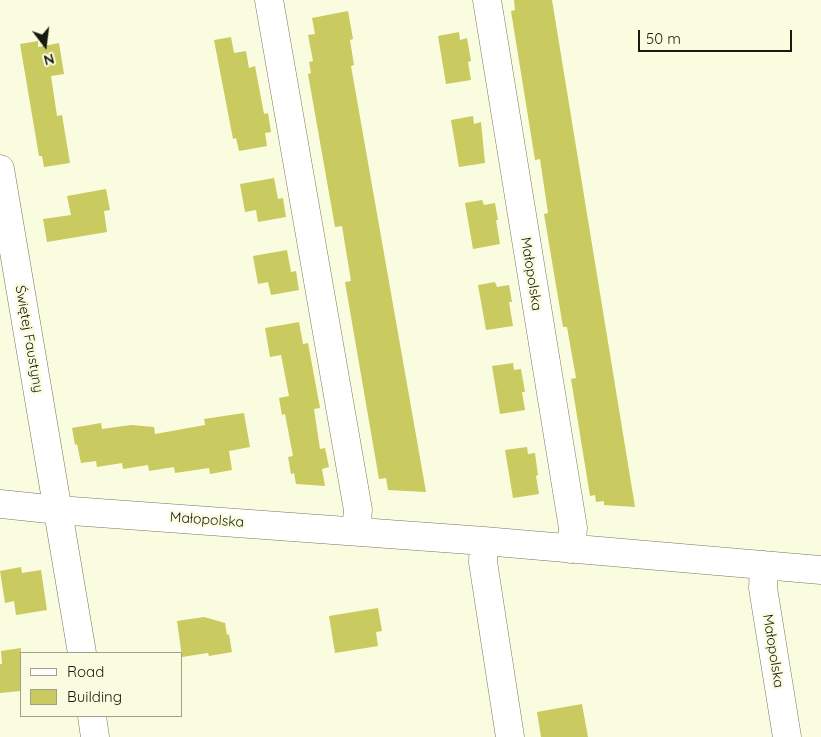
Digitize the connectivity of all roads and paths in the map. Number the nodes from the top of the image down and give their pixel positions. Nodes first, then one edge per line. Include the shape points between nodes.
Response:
1 (269, 0) edge
2 (487, 0) edge
3 (0, 169) edge
4 (0, 504) edge
5 (58, 510) junction
6 (356, 531) junction
7 (484, 541) junction
8 (571, 548) junction
9 (764, 565) junction
10 (821, 570) edge
11 (82, 652) edge
12 (92, 717) edge
13 (95, 737) edge
14 (510, 737) edge
15 (787, 737) edge

1 - 6 street via 358,510
2 - 8 street, Małopolska via 573,528
3 - 5 street, Świętej Faustyny
4 - 5 street, Małopolska
5 - 6 street, Małopolska
5 - 11 street
6 - 7 street, Małopolska
7 - 8 street, Małopolska
7 - 14 street via 483,562
8 - 9 street, Małopolska
9 - 10 street, Małopolska
9 - 15 street, Małopolska via 763,588
12 - 13 street

